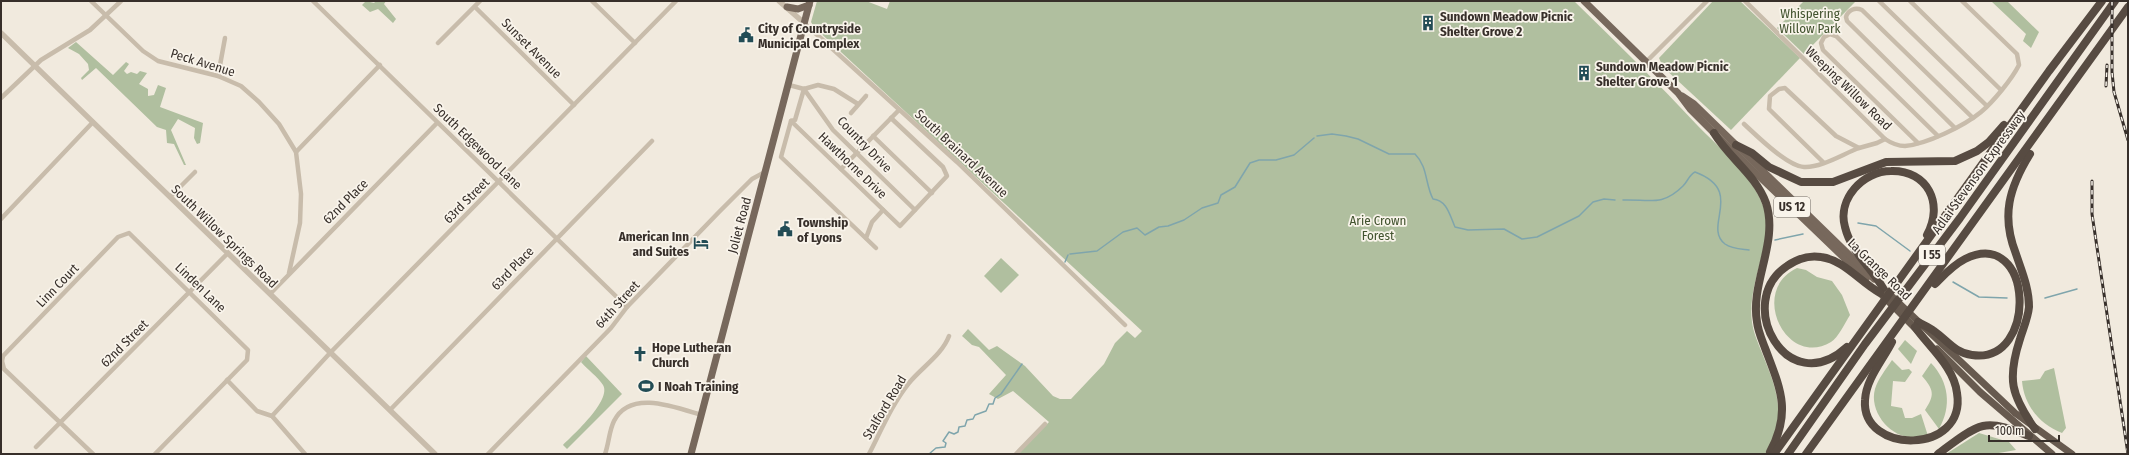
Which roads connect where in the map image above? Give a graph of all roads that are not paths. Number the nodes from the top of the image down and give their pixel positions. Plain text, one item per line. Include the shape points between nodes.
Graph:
1 (91, 1) edge
2 (121, 1) edge
3 (313, 1) edge
4 (480, 1) edge
5 (592, 1) edge
6 (676, 1) edge
7 (779, 1) edge
8 (1584, 1) edge
9 (1707, 1) edge
10 (1745, 1) edge
11 (1879, 1) edge
12 (1910, 1) edge
13 (1962, 1) edge
14 (2102, 1) edge
15 (2115, 1) edge
16 (809, 3) edge
17 (475, 7) junction
18 (787, 7) junction
19 (2128, 8) edge
20 (107, 15) junction
21 (803, 22) junction
22 (1, 33) edge
23 (225, 38) dead end
24 (438, 43) dead end
25 (635, 43) junction
26 (1646, 62) junction
27 (380, 64) junction
28 (35, 66) junction
29 (2049, 71) junction
30 (218, 76) junction
31 (789, 85) junction
32 (804, 89) junction
33 (2001, 90) junction
34 (1678, 94) junction
35 (866, 96) dead end
36 (2066, 96) junction
37 (1, 98) edge
38 (858, 104) junction
39 (574, 105) junction
40 (1987, 106) junction
41 (899, 110) junction
42 (851, 113) dead end
43 (891, 118) junction
44 (1973, 118) junction
45 (791, 121) junction
46 (93, 122) junction
47 (437, 123) junction
48 (1744, 124) dead end
49 (1955, 128) junction
50 (1714, 133) junction
51 (873, 136) junction
52 (1938, 136) junction
53 (1885, 138) junction
54 (652, 141) dead end
55 (1918, 143) junction
56 (1736, 145) junction
57 (1859, 148) junction
58 (296, 152) junction
59 (857, 154) junction
60 (1823, 162) junction
61 (841, 169) junction
62 (195, 172) dead end
63 (766, 172) junction
64 (499, 182) junction
65 (932, 193) junction
66 (170, 198) junction
67 (883, 210) junction
68 (915, 210) junction
69 (1, 219) edge
70 (129, 233) joint
71 (557, 238) junction
72 (866, 238) junction
73 (876, 248) dead end
74 (228, 253) junction
75 (289, 274) junction
76 (1903, 275) junction
77 (1871, 280) junction
78 (1882, 291) junction
79 (190, 292) junction
80 (270, 294) junction
81 (1918, 300) junction
82 (627, 306) junction
83 (1916, 324) junction
84 (1126, 325) dead end
85 (1866, 326) junction
86 (1897, 328) junction
87 (949, 336) dead end
88 (1930, 337) junction
89 (330, 353) junction
90 (227, 380) junction
91 (390, 410) junction
92 (701, 415) junction
93 (272, 416) junction
94 (61, 423) junction
95 (1045, 424) dead end
96 (2035, 429) junction
97 (2029, 436) junction
98 (36, 447) dead end
99 (2071, 453) edge
100 (93, 454) edge
101 (155, 454) edge
102 (305, 454) edge
103 (434, 454) edge
104 (488, 454) edge
105 (606, 454) edge
106 (691, 454) edge
107 (869, 454) edge
108 (1016, 454) edge
109 (1769, 454) edge
110 (1774, 454) edge
111 (1788, 454) edge
112 (1806, 454) edge
113 (1938, 454) edge
114 (2052, 454) edge

1 - 20 street, Peck Avenue
2 - 20 street
3 - 27 street, South Edgewood Lane
4 - 17 street
5 - 25 street
6 - 25 street, 63rd Street
7 - 18 street, South Brainard Avenue
8 - 26 main road, US 12
9 - 26 street
10 - 53 street, Weeping Willow Road
11 - 40 street
12 - 33 street
13 - 33 street, Weeping Willow Road via 2017,54 2020,60 2018,68
14 - 29 highway
15 - 111 highway, Adlai Stevenson Expressway / I 55
16 - 18 main road via 798,9
16 - 21 main road, Joliet Road
17 - 24 street
17 - 39 street, Sunset Avenue
18 - 21 street, South Brainard Avenue
19 - 36 highway, Adlai Stevenson Expressway / I 55
20 - 28 street via 90,30
20 - 30 street, Peck Avenue via 143,51 158,60
21 - 31 main road, Joliet Road
21 - 41 street, South Brainard Avenue
22 - 28 street, South Willow Springs Road
23 - 30 street
25 - 39 street, 63rd Street
26 - 34 main road, La Grange Road / US 12
27 - 47 street, South Edgewood Lane
27 - 58 street
28 - 37 street
28 - 46 street, South Willow Springs Road
29 - 56 highway via 2039,79 1989,142 1977,151 1955,161 1886,162 1832,182 1801,182 1769,167 1752,153
29 - 76 highway
30 - 58 street, Peck Avenue via 240,86 259,102 279,124
31 - 32 street
31 - 63 main road, Joliet Road
32 - 38 street via 818,85 834,89
32 - 45 street via 795,120
32 - 59 street, Country Drive via 833,130
33 - 40 street, Weeping Willow Road
34 - 50 main road, La Grange Road / US 12
34 - 56 main road, La Grange Road / US 12 via 1694,104
35 - 38 street
36 - 81 highway, Adlai Stevenson Expressway / I 55
36 - 96 highway via 2018,173 2009,203 2008,230 2026,281 2029,308 2012,367 2013,387 2019,405
38 - 42 street
39 - 64 street, 63rd Street
40 - 44 street, Weeping Willow Road
41 - 43 street
41 - 84 street, South Brainard Avenue
43 - 51 street
43 - 65 street via 943,167 948,176
44 - 49 street, Weeping Willow Road
44 - 49 street via 1862,10 1848,12 1846,21
45 - 61 street, Hawthorne Drive
45 - 72 street via 781,157
46 - 66 street, South Willow Springs Road
46 - 69 street
47 - 64 street, South Edgewood Lane
47 - 75 street, 62nd Place
48 - 60 street via 1773,150 1795,164 1803,167
49 - 52 street, Weeping Willow Road
50 - 77 main road, La Grange Road / US 12
50 - 109 highway via 1721,145 1756,182 1768,211 1769,229 1756,303 1757,322 1781,390 1783,410 1780,432
51 - 59 street
51 - 65 street
52 - 55 street, Weeping Willow Road
52 - 55 street via 1836,36 1830,34 1824,37 1821,43 1823,50
53 - 55 street, Weeping Willow Road via 1900,146
53 - 57 street via 1877,144
54 - 71 street, 63rd Place
56 - 77 main road, La Grange Road / US 12
57 - 60 street
57 - 60 street via 1836,136 1785,88 1779,89 1770,96 1769,109
58 - 75 street, Peck Avenue via 302,194 300,223
59 - 61 street
59 - 68 street, Country Drive
61 - 67 street, Hawthorne Drive
62 - 66 street
63 - 82 street, 64th Street via 752,179
63 - 92 main road, Joliet Road
64 - 71 street, South Edgewood Lane
64 - 89 street, 63rd Street
65 - 68 street
66 - 74 street, South Willow Springs Road
67 - 68 street, Hawthorne Drive via 900,226
67 - 72 street via 872,222
70 - 79 street, Linden Lane
70 - 94 street, Linn Court via 118,237 2,361 4,369
71 - 82 street, South Edgewood Lane
71 - 91 street, 63rd Place
72 - 73 street
74 - 79 street, 62nd Street
74 - 80 street, South Willow Springs Road
75 - 80 street, 62nd Place
76 - 77 highway via 1931,226 1935,208 1930,192 1918,178 1889,170 1859,184 1848,197 1844,214 1844,226 1850,242
76 - 85 highway
77 - 78 highway
77 - 78 highway
77 - 85 highway via 1835,261 1822,257 1803,258 1789,264 1778,273 1768,291 1765,309 1768,328 1774,341 1789,357 1806,364 1819,363 1835,357 1847,348
78 - 83 highway, La Grange Road
79 - 90 street, Linden Lane via 246,346 249,354 247,360
79 - 94 street, 62nd Street
80 - 89 street, South Willow Springs Road
81 - 86 highway, Adlai Stevenson Expressway / I 55
81 - 88 highway via 1947,272 1974,256 1998,258 2008,265 2015,275 2019,290 2019,314 2011,335 1999,348 1973,356
82 - 104 street, 64th Street via 610,328
83 - 88 highway
83 - 88 highway
85 - 110 highway
86 - 88 highway via 1867,388 1864,400 1870,424 1877,433 1885,440 1905,447 1935,441 1944,434 1956,414 1958,397 1954,382
86 - 112 highway, Adlai Stevenson Expressway / I 55
87 - 107 street, Stalford Road via 946,344 901,394
88 - 96 highway
88 - 97 highway via 1980,392
89 - 91 street, South Willow Springs Road
89 - 93 street, 63rd Street
90 - 93 street via 257,411
90 - 101 street
91 - 103 street, South Willow Springs Road
92 - 105 street via 647,403 629,405 613,421
92 - 106 main road, Joliet Road
93 - 102 street
94 - 98 street, 62nd Street
94 - 100 street
95 - 108 street
96 - 99 highway
97 - 113 highway via 2000,426 1983,426
97 - 114 highway

